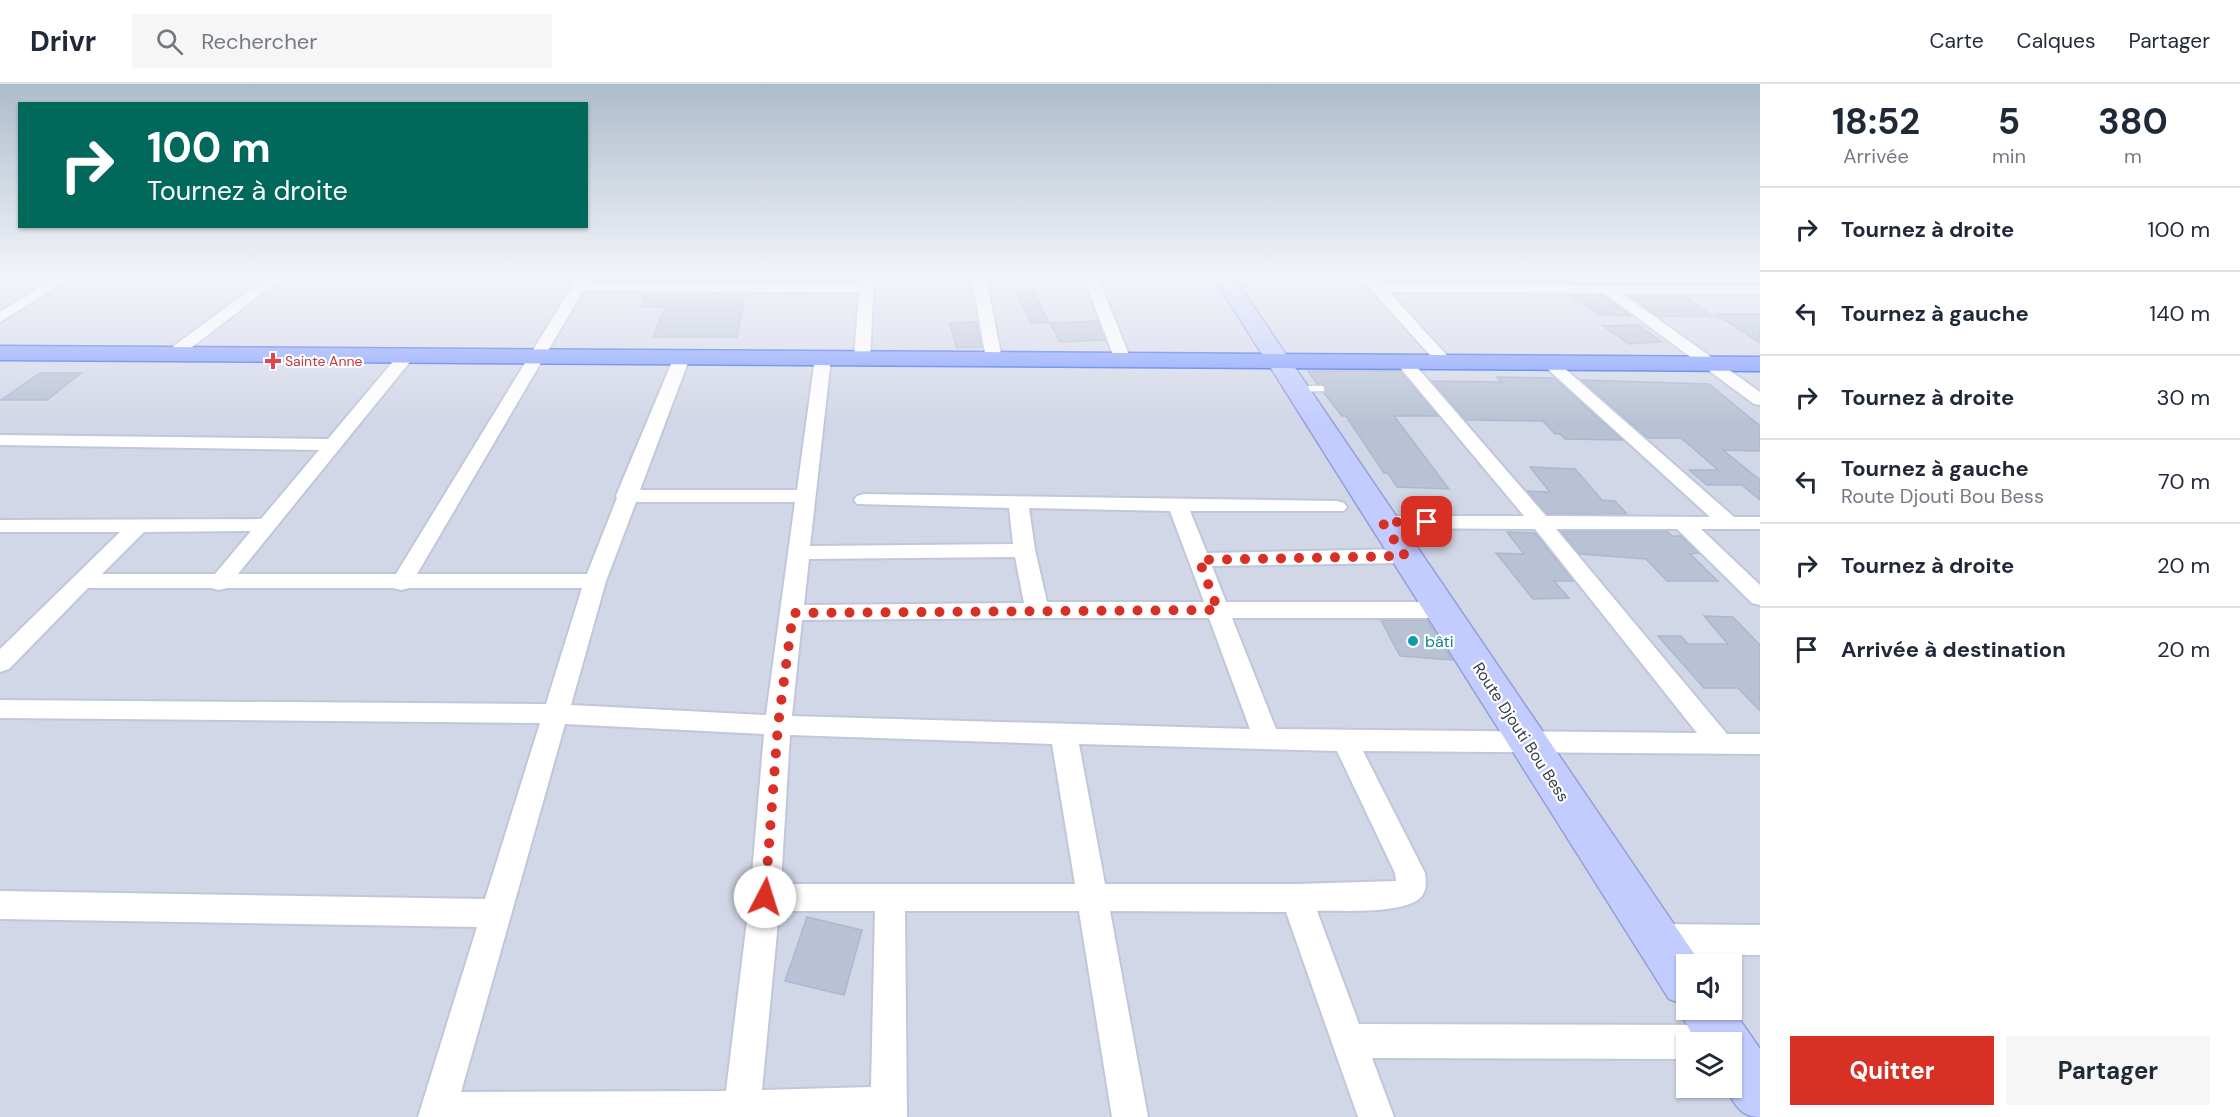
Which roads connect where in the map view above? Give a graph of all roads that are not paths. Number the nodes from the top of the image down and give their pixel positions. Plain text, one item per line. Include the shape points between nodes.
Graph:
1 (210, 326) edge
2 (554, 326) edge
3 (864, 326) edge
4 (988, 326) edge
5 (1110, 326) edge
6 (1259, 326) edge
7 (1412, 326) edge
8 (1659, 326) edge
9 (0, 353) edge
10 (173, 354) junction
11 (407, 355) junction
12 (536, 356) junction
13 (682, 357) junction
14 (823, 358) junction
15 (862, 359) junction
16 (994, 359) junction
17 (1123, 360) junction
18 (1404, 362) junction
19 (1445, 362) junction
20 (1548, 363) junction
21 (1710, 364) junction
22 (1760, 364) edge
23 (1299, 380) junction
24 (1760, 400) edge
25 (0, 440) edge
26 (333, 445) junction
27 (626, 496) junction
28 (805, 496) junction
29 (864, 500) dead end
30 (1018, 501) junction
31 (1177, 503) junction
32 (1337, 507) dead end
33 (1382, 522) junction
34 (1540, 522) junction
35 (1683, 523) junction
36 (1729, 523) junction
37 (1760, 523) edge
38 (267, 525) junction
39 (0, 526) edge
40 (136, 527) junction
41 (1024, 550) junction
42 (799, 553) junction
43 (1405, 556) junction
44 (1199, 560) junction
45 (82, 581) junction
46 (594, 581) junction
47 (219, 583) junction
48 (401, 583) junction
49 (1760, 598) edge
50 (1037, 610) junction
51 (1218, 610) junction
52 (1440, 610) junction
53 (793, 613) junction
54 (0, 663) edge
55 (0, 709) edge
56 (554, 714) junction
57 (778, 725) junction
58 (1064, 734) junction
59 (1267, 739) junction
60 (1345, 741) junction
61 (1527, 741) junction
62 (1720, 743) junction
63 (1760, 744) edge
64 (765, 897) junction
65 (890, 897) junction
66 (1092, 898) junction
67 (1298, 898) junction
68 (2, 908) edge
69 (497, 914) junction
70 (1658, 939) junction
71 (1760, 940) edge
72 (1676, 967) edge
73 (1349, 1041) junction
74 (1676, 1042) edge
75 (1742, 1068) edge
76 (1760, 1095) edge
77 (742, 1109) junction
78 (889, 1111) edge
79 (437, 1113) edge
80 (1130, 1117) edge
81 (1376, 1117) edge

1 - 10 street
2 - 12 street
3 - 15 street
4 - 16 street
5 - 17 street
6 - 23 main road, Route Djouti Bou Bess
7 - 19 street
8 - 21 street
9 - 10 highway
10 - 11 highway
11 - 12 highway
11 - 26 street
12 - 13 highway
12 - 48 street
13 - 14 highway
13 - 27 street
14 - 15 highway
14 - 28 street
15 - 16 highway
16 - 17 highway
17 - 23 highway
18 - 19 highway
18 - 23 highway
18 - 34 street
19 - 20 highway
20 - 21 highway
20 - 36 street
21 - 22 highway
21 - 24 street
23 - 33 main road, Route Djouti Bou Bess
25 - 26 street
26 - 38 street
27 - 28 street
27 - 46 street
28 - 42 street
29 - 30 street
30 - 31 street
30 - 41 street
31 - 32 street
31 - 44 street
33 - 34 street
33 - 43 main road, Route Djouti Bou Bess
34 - 35 street
34 - 62 street
35 - 36 street
35 - 49 street
36 - 37 street
38 - 40 street
38 - 47 street
39 - 40 street
40 - 45 street
41 - 42 street
41 - 50 street
42 - 53 street
43 - 44 street
43 - 52 main road, Route Djouti Bou Bess
44 - 51 street
45 - 47 street
45 - 54 street
46 - 48 street
46 - 56 street
47 - 48 street
50 - 51 street
50 - 53 street
51 - 52 street
51 - 59 street
52 - 61 main road, Route Djouti Bou Bess
53 - 57 street
55 - 56 street
56 - 57 street
56 - 69 street
57 - 58 street
57 - 64 street
58 - 59 street
58 - 66 street
59 - 60 street
60 - 61 street
60 - 67 street via 1410,873 1411,888 1400,894
61 - 62 street
61 - 70 main road, Route Djouti Bou Bess
62 - 63 street
64 - 65 street
64 - 77 street
65 - 66 street
65 - 78 street
66 - 67 street
66 - 80 street
67 - 73 street
68 - 69 street
69 - 79 street
70 - 71 street
70 - 72 main road, Route Djouti Bou Bess
73 - 74 street
73 - 81 street
75 - 76 main road
77 - 78 street
77 - 79 street

